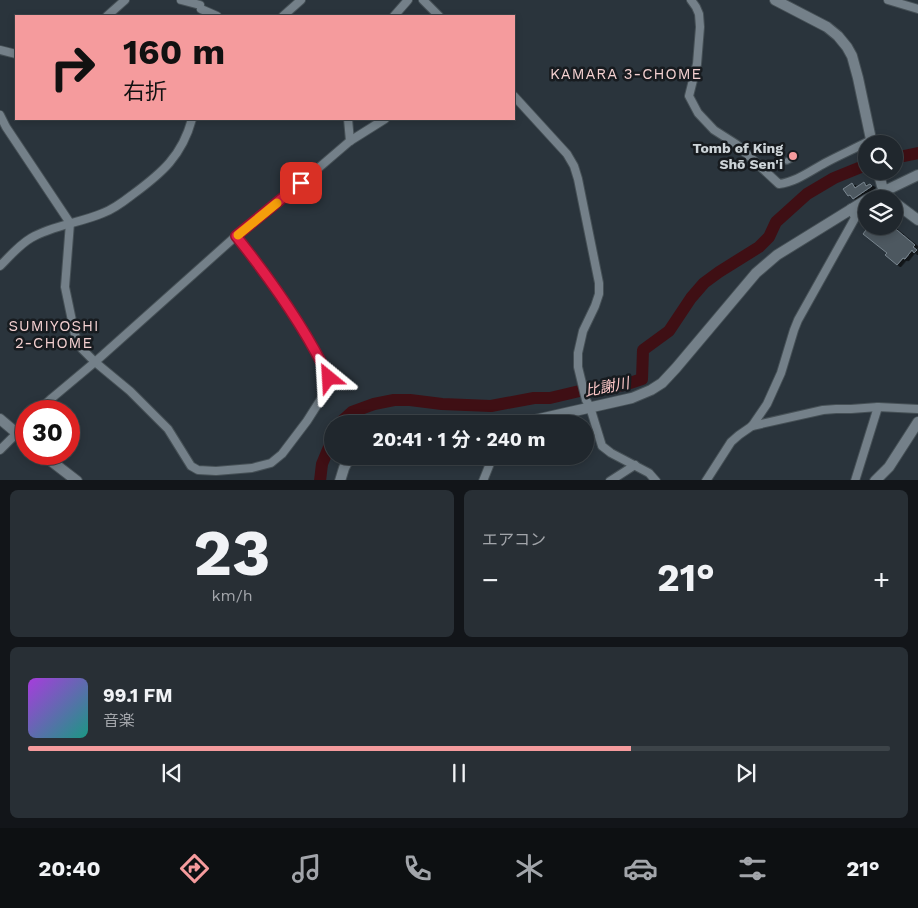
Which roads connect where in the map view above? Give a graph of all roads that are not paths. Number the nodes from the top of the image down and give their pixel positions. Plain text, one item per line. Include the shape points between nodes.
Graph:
1 (125, 0) edge
2 (181, 0) edge
3 (301, 0) edge
4 (408, 0) edge
5 (423, 0) edge
6 (691, 0) edge
7 (777, 0) edge
8 (888, 0) edge
9 (200, 8) edge
10 (918, 9) edge
11 (108, 15) edge
12 (216, 15) edge
13 (284, 15) edge
14 (395, 15) edge
15 (437, 15) edge
16 (0, 50) edge
17 (15, 54) edge
18 (515, 97) edge
19 (0, 115) edge
20 (192, 120) edge
21 (348, 120) edge
22 (383, 120) edge
23 (3, 129) edge
24 (870, 135) edge
25 (350, 141) junction
26 (858, 148) edge
27 (918, 175) edge
28 (896, 190) edge
29 (858, 204) edge
30 (851, 208) junction
31 (903, 209) edge
32 (918, 220) edge
33 (70, 223) junction
34 (236, 236) junction
35 (0, 266) edge
36 (94, 362) junction
37 (50, 400) edge
38 (588, 404) junction
39 (878, 407) junction
40 (918, 409) edge
41 (550, 415) edge
42 (0, 419) edge
43 (918, 422) edge
44 (752, 426) junction
45 (15, 433) edge
46 (15, 435) edge
47 (0, 450) edge
48 (57, 465) edge
49 (346, 465) edge
50 (489, 465) edge
51 (635, 465) junction
52 (78, 480) edge
53 (340, 480) edge
54 (482, 480) edge
55 (610, 480) edge
56 (656, 480) edge
57 (706, 480) edge
58 (855, 480) edge
59 (876, 480) edge

1 - 11 street
2 - 9 street
3 - 13 street
4 - 14 street
5 - 15 street
6 - 26 street via 699,14 700,27 697,64 689,96 698,113 714,130 736,144 779,184 796,180
7 - 24 street via 838,36 847,47 858,78
8 - 10 street
9 - 12 street
16 - 17 street
18 - 38 street via 567,154 578,180 599,283 599,294 583,331 578,353 578,367
19 - 23 street
20 - 33 street via 180,150 158,176 104,213
21 - 25 street
22 - 25 street
23 - 33 street
25 - 34 street
27 - 28 street
29 - 30 street
30 - 38 street via 777,255 756,274 662,383 632,398
30 - 44 street via 855,218 798,320 775,387
31 - 32 street
33 - 35 street via 31,238
33 - 36 street via 65,287 76,335 82,349
34 - 36 street
34 - 36 street via 300,326 329,378 321,399 282,454 271,463 252,468 216,472 198,470 191,466 168,429 130,391
36 - 37 street
38 - 41 street
38 - 51 street via 602,446
39 - 40 street
39 - 44 street via 836,408
39 - 58 street
42 - 45 street
43 - 59 street via 889,467
44 - 57 street via 731,442
46 - 47 street
48 - 52 street
49 - 53 street
50 - 54 street
51 - 55 street
51 - 56 street

